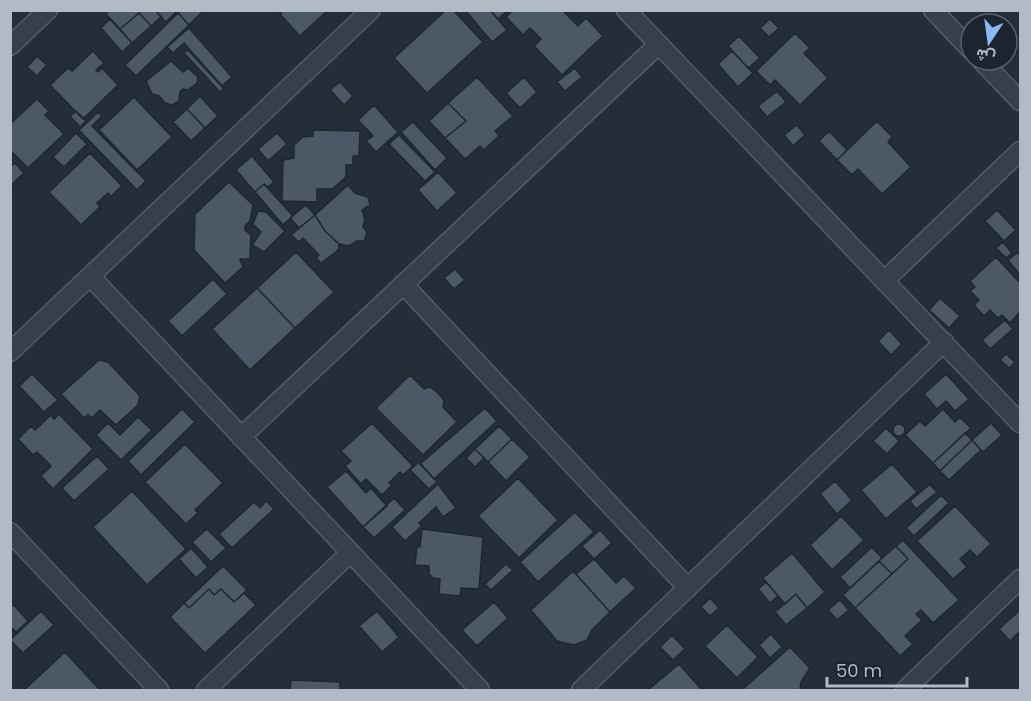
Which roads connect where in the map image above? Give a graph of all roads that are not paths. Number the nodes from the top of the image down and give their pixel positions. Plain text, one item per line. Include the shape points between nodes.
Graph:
1 (48, 10) edge
2 (371, 10) edge
3 (626, 10) edge
4 (933, 10) edge
5 (959, 37) edge
6 (659, 44) junction
7 (10, 46) edge
8 (992, 72) edge
9 (1020, 101) edge
10 (1020, 151) edge
11 (91, 277) junction
12 (884, 281) junction
13 (403, 284) junction
14 (944, 342) junction
15 (10, 352) edge
16 (1020, 423) edge
17 (241, 437) junction
18 (10, 532) edge
19 (350, 553) junction
20 (1020, 579) edge
21 (688, 588) junction
22 (159, 690) edge
23 (206, 690) edge
24 (480, 690) edge
25 (581, 690) edge
26 (905, 690) edge

1 - 7 street
2 - 11 street
3 - 6 street
4 - 5 street
6 - 12 street
6 - 13 street
8 - 9 street
10 - 12 street
11 - 15 street
11 - 17 street
12 - 14 street
13 - 17 street
13 - 21 street
14 - 16 street
14 - 21 street
17 - 19 street
18 - 22 street
19 - 23 street
19 - 24 street
20 - 26 street
21 - 25 street

